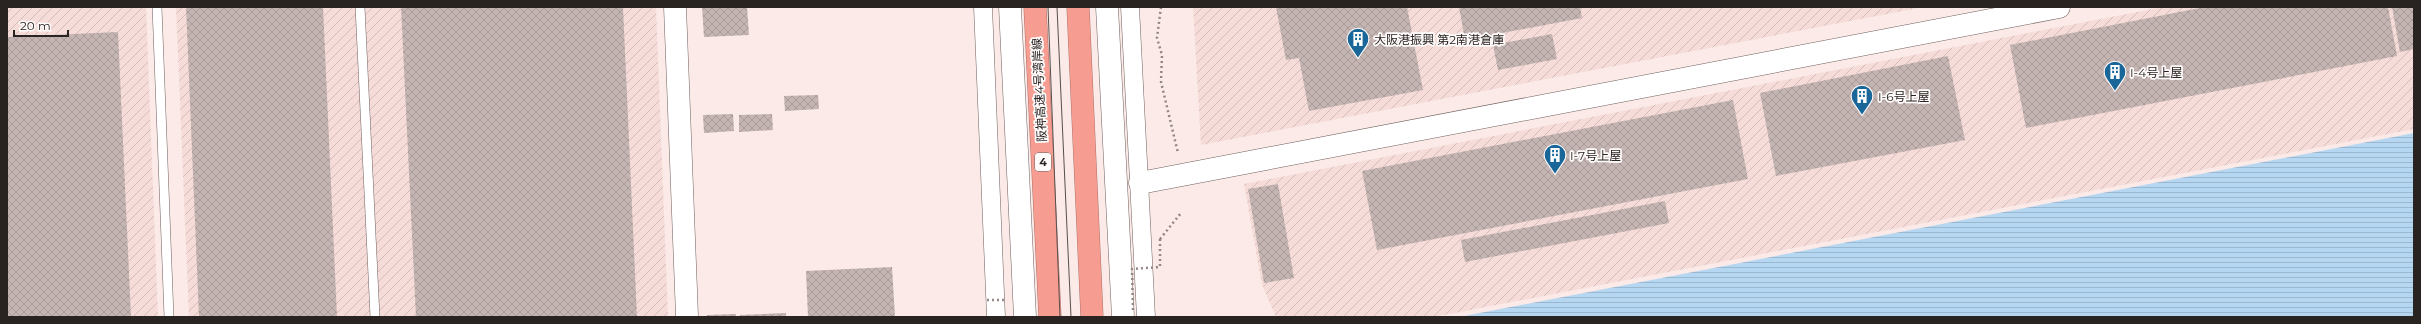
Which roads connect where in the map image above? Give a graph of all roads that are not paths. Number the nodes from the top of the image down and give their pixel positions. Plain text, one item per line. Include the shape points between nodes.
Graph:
1 (157, 7) edge
2 (360, 7) edge
3 (675, 7) edge
4 (983, 7) edge
5 (1010, 7) edge
6 (1035, 7) edge
7 (1078, 7) edge
8 (1107, 7) edge
9 (1130, 7) edge
10 (2059, 7) edge
11 (1976, 12) edge
12 (1140, 183) junction
13 (1134, 315) edge
14 (687, 316) dead end
15 (169, 317) edge
16 (375, 317) edge
17 (996, 317) edge
18 (1025, 317) edge
19 (1050, 317) edge
20 (1092, 317) edge

1 - 15 lane
2 - 16 lane
3 - 14 street
4 - 17 street
5 - 18 street
6 - 19 highway, 阪神高速4号湾岸線 / 4
7 - 20 highway
8 - 13 street
9 - 12 street
10 - 11 street
11 - 12 street
12 - 13 street

